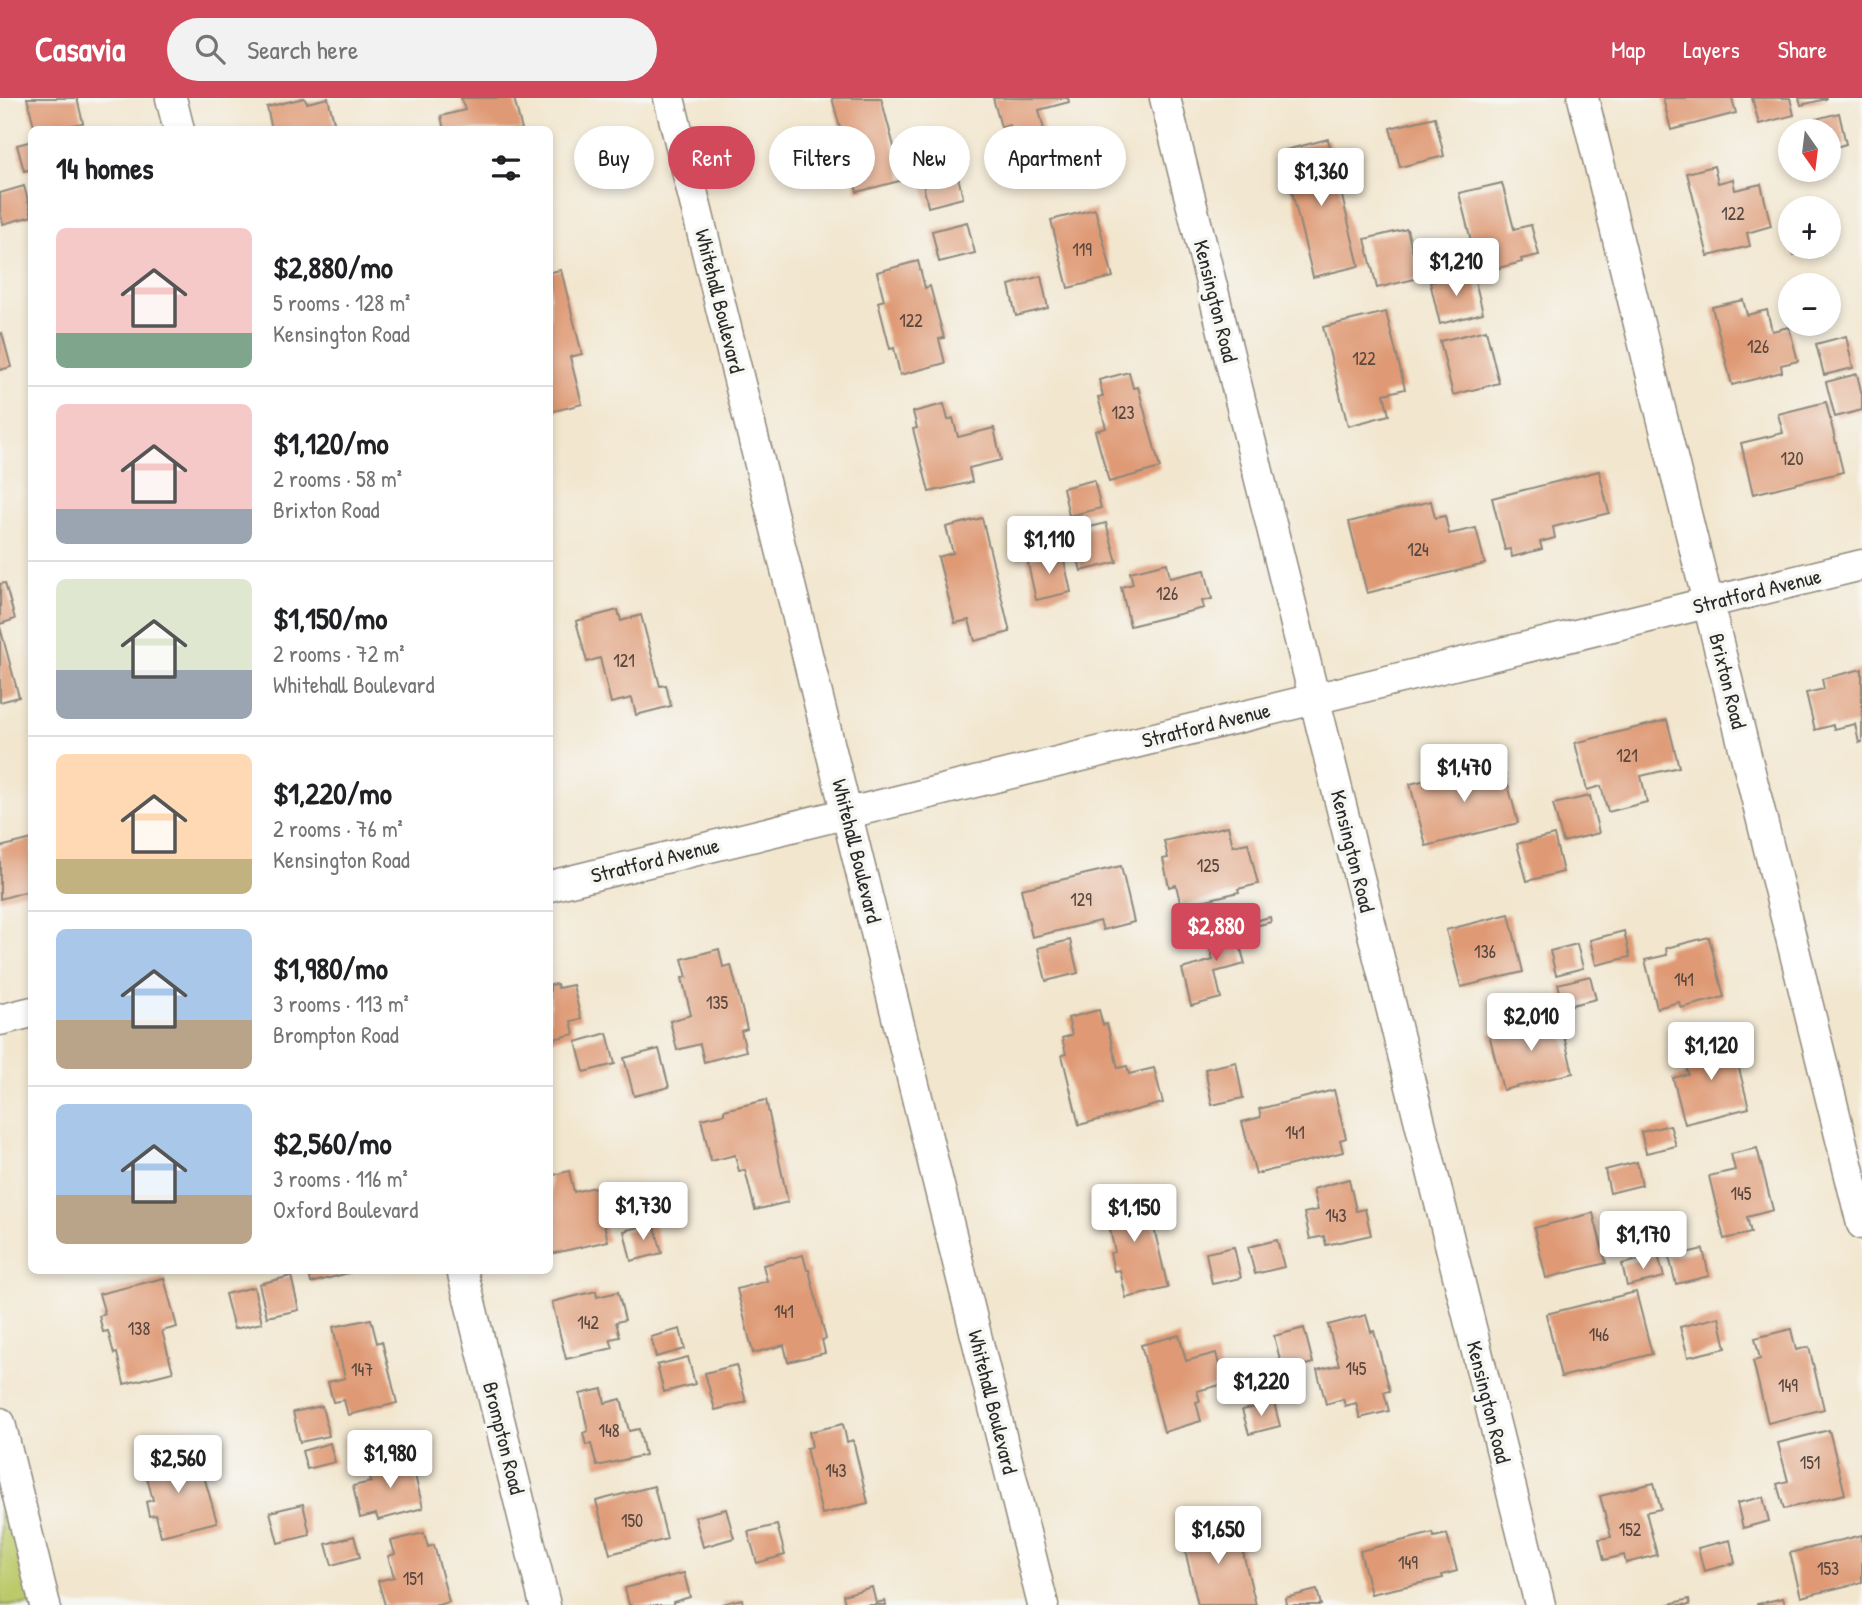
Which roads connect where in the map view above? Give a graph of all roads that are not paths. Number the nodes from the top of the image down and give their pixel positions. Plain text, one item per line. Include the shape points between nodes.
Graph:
1 (171, 98) edge
2 (669, 98) edge
3 (1166, 98) edge
4 (1583, 98) edge
5 (178, 126) edge
6 (1862, 565) edge
7 (1708, 602) junction
8 (1315, 699) junction
9 (848, 813) junction
10 (553, 885) edge
11 (28, 1013) edge
12 (0, 1020) edge
13 (1862, 1224) edge
14 (463, 1274) edge
15 (0, 1423) edge
16 (41, 1604) edge
17 (545, 1605) edge
18 (1043, 1605) edge
19 (1540, 1605) edge

1 - 5 street
2 - 9 street, Whitehall Boulevard
3 - 8 street, Kensington Road
4 - 7 street, Brixton Road
6 - 7 street, Stratford Avenue
7 - 8 street, Stratford Avenue
7 - 13 street, Brixton Road
8 - 9 street, Stratford Avenue
8 - 19 street, Kensington Road
9 - 10 street, Stratford Avenue
9 - 18 street, Whitehall Boulevard
11 - 12 street
14 - 17 street, Brompton Road
15 - 16 street

